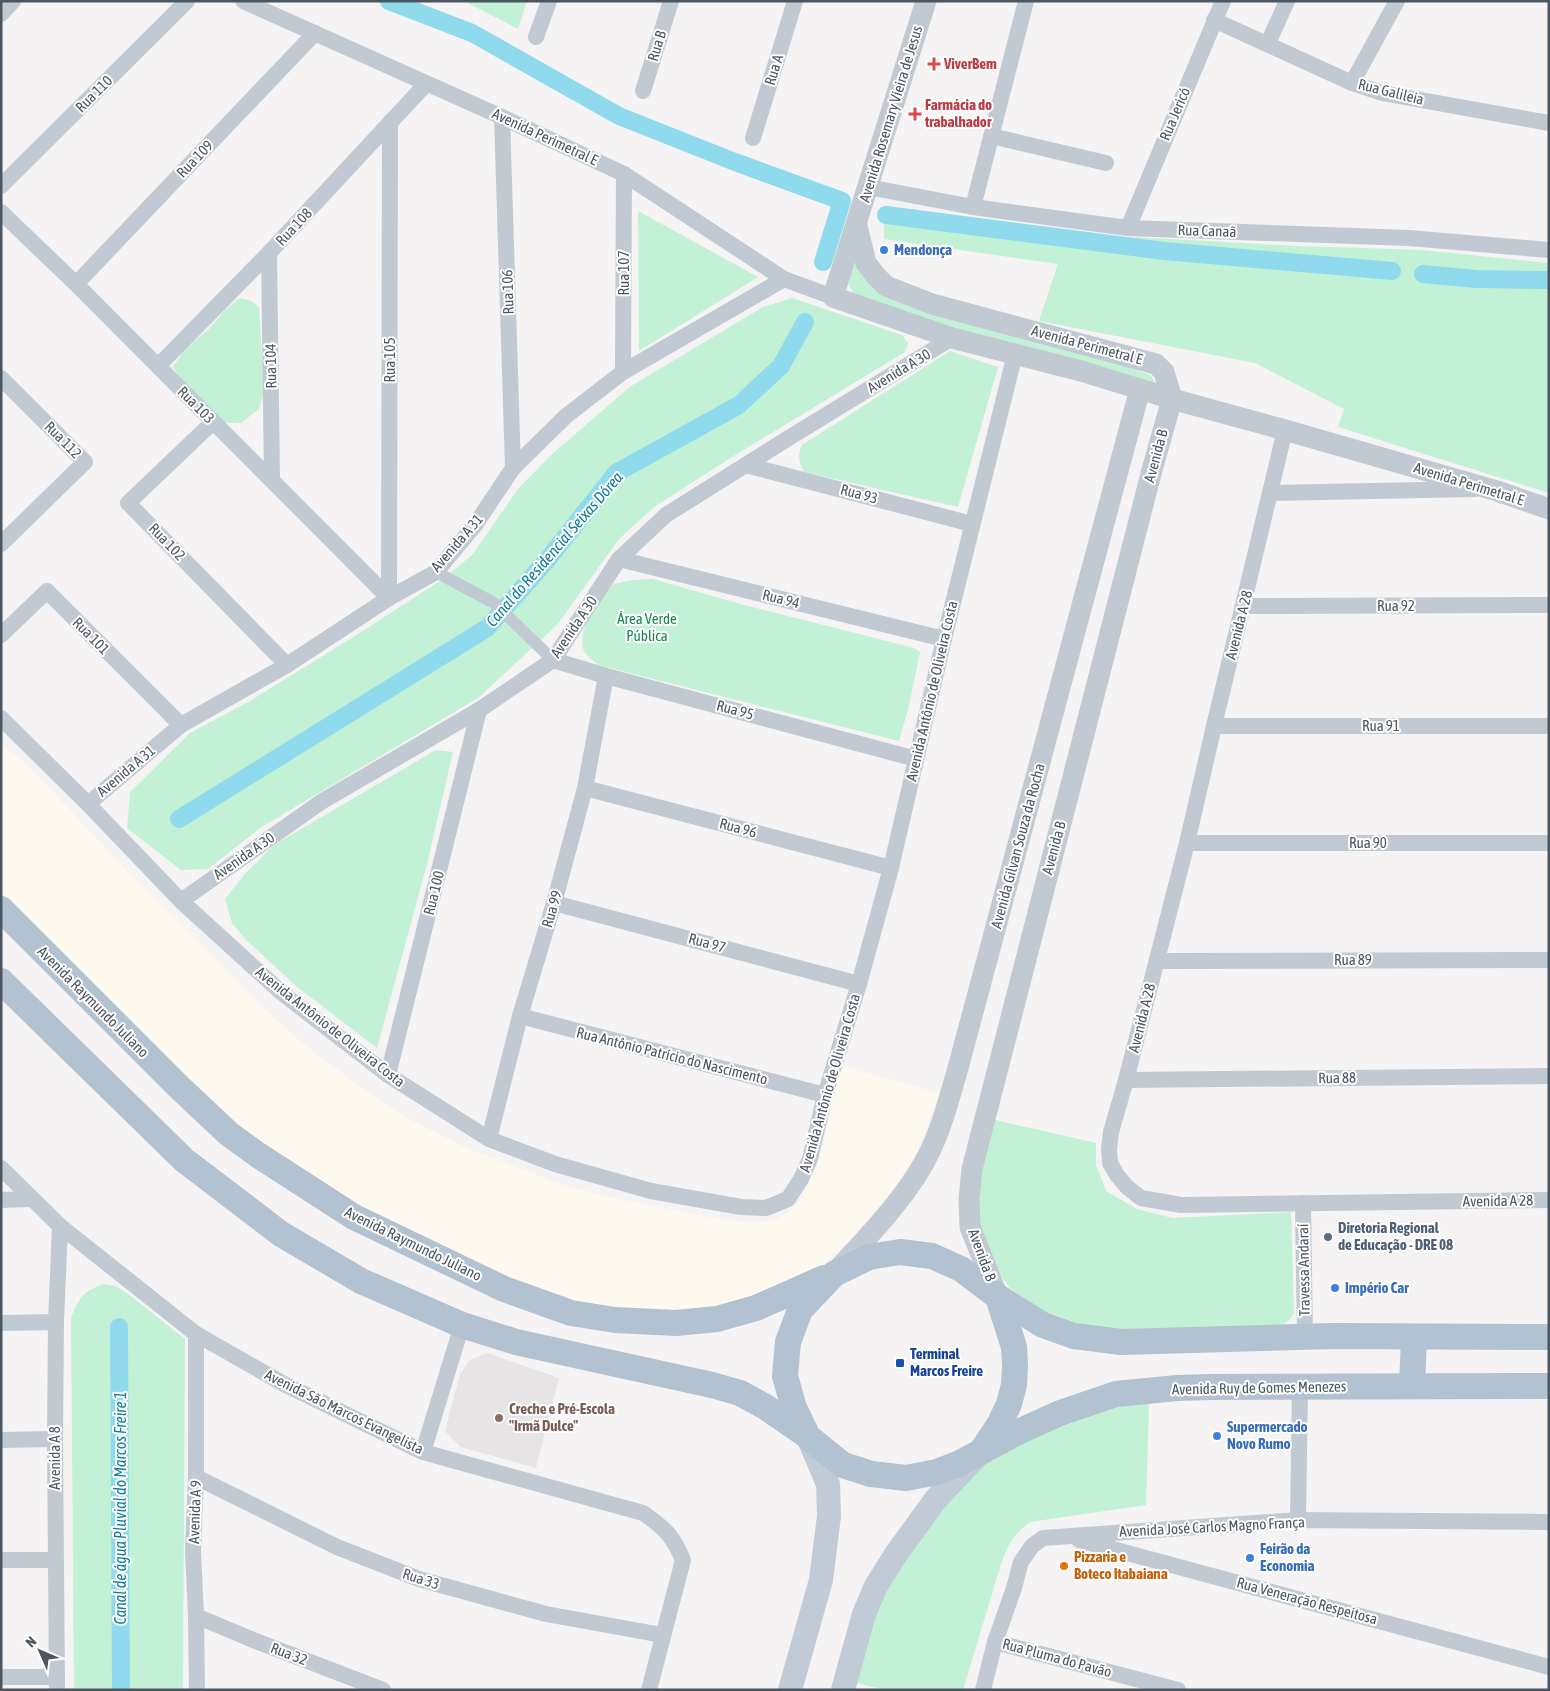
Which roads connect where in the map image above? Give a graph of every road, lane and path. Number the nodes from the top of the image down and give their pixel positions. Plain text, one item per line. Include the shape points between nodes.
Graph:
1 (13, 1) edge
2 (187, 1) edge
3 (243, 1) edge
4 (549, 1) edge
5 (671, 1) edge
6 (795, 1) edge
7 (926, 1) edge
8 (1026, 1) edge
9 (1223, 1) edge
10 (1287, 1) edge
11 (1397, 1) edge
12 (1, 14) edge
13 (1214, 20) junction
14 (315, 33) junction
15 (536, 38) dead end
16 (1268, 43) junction
17 (1352, 83) junction
18 (426, 84) junction
19 (643, 91) dead end
20 (502, 117) junction
21 (390, 122) junction
22 (1549, 123) edge
23 (992, 136) junction
24 (753, 138) dead end
25 (1106, 163) dead end
26 (624, 174) junction
27 (1, 186) edge
28 (868, 187) junction
29 (973, 207) junction
30 (1, 212) edge
31 (857, 226) junction
32 (1128, 228) junction
33 (1549, 250) edge
34 (270, 253) junction
35 (784, 279) junction
36 (76, 284) junction
37 (834, 297) junction
38 (952, 338) junction
39 (1015, 354) junction
40 (158, 366) junction
41 (623, 372) junction
42 (1, 378) edge
43 (1140, 389) junction
44 (1172, 399) junction
45 (212, 422) junction
46 (1285, 430) junction
47 (746, 465) junction
48 (513, 468) junction
49 (272, 479) junction
50 (1488, 489) junction
51 (1270, 493) junction
52 (1549, 509) edge
53 (972, 524) junction
54 (1, 544) edge
55 (619, 559) junction
56 (436, 572) junction
57 (389, 598) junction
58 (1549, 605) edge
59 (1244, 606) junction
60 (1, 635) edge
61 (944, 639) junction
62 (553, 660) junction
63 (287, 665) junction
64 (606, 676) junction
65 (479, 710) junction
66 (2, 722) edge
67 (181, 724) junction
68 (1214, 726) junction
69 (1549, 726) edge
70 (916, 759) junction
71 (585, 788) junction
72 (88, 804) junction
73 (1549, 843) edge
74 (1187, 844) junction
75 (891, 868) junction
76 (181, 901) junction
77 (554, 903) junction
78 (1, 909) edge
79 (1549, 960) edge
80 (1156, 961) junction
81 (1, 981) edge
82 (859, 984) junction
83 (520, 1016) junction
84 (388, 1075) junction
85 (1549, 1076) edge
86 (1126, 1080) junction
87 (825, 1095) junction
88 (489, 1139) junction
89 (1, 1168) edge
90 (32, 1199) junction
91 (1, 1200) edge
92 (1549, 1200) edge
93 (1303, 1203) junction
94 (60, 1226) junction
95 (834, 1274) junction
96 (998, 1296) junction
97 (56, 1322) junction
98 (1, 1323) edge
99 (462, 1325) junction
100 (196, 1334) junction
101 (1304, 1337) junction
102 (1414, 1337) junction
103 (1549, 1337) edge
104 (1412, 1386) junction
105 (1549, 1386) edge
106 (1300, 1387) junction
107 (808, 1437) junction
108 (54, 1439) junction
109 (1, 1440) edge
110 (424, 1452) junction
111 (981, 1452) junction
112 (196, 1477) junction
113 (1298, 1520) junction
114 (1549, 1522) edge
115 (1065, 1536) junction
116 (1, 1560) edge
117 (55, 1560) junction
118 (196, 1616) junction
119 (662, 1635) junction
120 (995, 1642) junction
121 (1549, 1667) edge
122 (1, 1678) edge
123 (57, 1683) edge
124 (197, 1690) edge
125 (383, 1690) edge
126 (649, 1690) edge
127 (790, 1690) edge
128 (843, 1690) edge
129 (983, 1690) edge
130 (1178, 1690) edge

1 - 12 street
2 - 27 street, Rua 110
3 - 14 street, Avenida Perimetral E
4 - 15 street
5 - 19 street, Rua B
6 - 24 street, Rua A
7 - 28 street, Avenida Rosemary Vieira de Jesus
8 - 23 street
9 - 13 street, Rua Jericó
10 - 16 street
11 - 17 street
13 - 16 street, Rua Galileia
13 - 32 street, Rua Jericó
14 - 18 street, Avenida Perimetral E
14 - 36 street, Rua 109
16 - 17 street, Rua Galileia
17 - 22 street, Rua Galileia via 1382,93
18 - 20 street, Avenida Perimetral E
18 - 21 street, Rua 108
20 - 26 street, Avenida Perimetral E
20 - 48 street, Rua 106
21 - 34 street, Rua 108
21 - 57 street, Rua 105
23 - 25 street
23 - 29 street
26 - 35 street, Avenida Perimetral E
26 - 41 street, Rua 107
28 - 29 street, Rua Canaã
28 - 31 street, Avenida Rosemary Vieira de Jesus
29 - 32 street, Rua Canaã
30 - 36 street, Rua 103
31 - 37 street
31 - 44 street, Avenida Perimetral E via 866,263 886,286 932,304 1156,364 1164,372
32 - 33 street, Rua Canaã via 1409,238
34 - 40 street, Rua 108
34 - 49 street, Rua 104
35 - 37 street, Avenida Perimetral E
35 - 41 street, Avenida A 31
36 - 40 street, Rua 103
37 - 38 street, Avenida Perimetral E
38 - 39 street, Avenida Perimetral E
38 - 47 street, Avenida A 30
39 - 43 street, Avenida Perimetral E
39 - 53 street, Avenida Antônio de Oliveira Costa
40 - 45 street, Rua 103
41 - 48 street, Avenida A 31 via 566,416
42 - 54 street, Rua 112 via 85,462
43 - 44 street, Avenida Perimetral E
43 - 95 street, Avenida Gilvan Souza da Rocha via 942,1122 924,1163 906,1190
44 - 46 street, Avenida Perimetral E
44 - 96 street, Avenida B via 972,1169 970,1227
45 - 49 street, Rua 103
45 - 63 street, Rua 102 via 128,503
46 - 50 street, Avenida Perimetral E
46 - 51 street, Avenida A 28
47 - 53 street, Rua 93
47 - 55 street, Avenida A 30 via 666,515
48 - 56 street, Avenida A 31 via 475,526
49 - 57 street, Rua 103
50 - 51 street
50 - 52 street, Avenida Perimetral E
51 - 59 street, Avenida A 28
53 - 61 street, Avenida Antônio de Oliveira Costa
55 - 61 street, Rua 94
55 - 62 street, Avenida A 30
56 - 57 street, Avenida A 31
56 - 62 street via 494,603
57 - 63 street, Avenida A 31
58 - 59 street, Rua 92
59 - 68 street, Avenida A 28
60 - 67 street, Rua 101 via 47,591
61 - 70 street, Avenida Antônio de Oliveira Costa
62 - 64 street, Rua 95
62 - 65 street, Avenida A 30
63 - 67 street, Avenida A 31
64 - 70 street, Rua 95
64 - 71 street, Rua 99
65 - 76 street, Avenida A 30 via 321,802
65 - 84 street, Rua 100
66 - 72 street, Avenida Antônio de Oliveira Costa
67 - 72 street, Avenida A 31
68 - 69 street, Rua 91
68 - 74 street, Avenida A 28
70 - 75 street, Avenida Antônio de Oliveira Costa
71 - 75 street, Rua 96
71 - 77 street, Rua 99
72 - 76 street, Avenida Antônio de Oliveira Costa
73 - 74 street, Rua 90
74 - 80 street, Avenida A 28
75 - 82 street, Avenida Antônio de Oliveira Costa
76 - 84 street, Avenida Antônio de Oliveira Costa via 282,993
77 - 82 street, Rua 97
77 - 83 street, Rua 99
78 - 95 main road, Avenida Raymundo Juliano via 229,1134 354,1217 504,1289 571,1312 615,1320 676,1323 717,1319 756,1308
79 - 80 street, Rua 89
80 - 86 street, Avenida A 28
81 - 99 main road via 184,1160 281,1234 361,1281
82 - 87 street, Avenida Antônio de Oliveira Costa
83 - 87 street, Rua Antônio Patrício do Nascimento
83 - 88 street, Rua 99
84 - 88 street, Avenida Antônio de Oliveira Costa
85 - 86 street, Rua 88
86 - 93 street, Avenida A 28 via 1111,1132 1110,1163 1127,1187 1141,1198 1181,1205
87 - 88 street, Avenida Antônio de Oliveira Costa via 810,1159 801,1179 788,1200 766,1208 742,1207 651,1191 555,1164
89 - 90 street, Avenida São Marcos Evangelista
90 - 91 street
90 - 94 street, Avenida São Marcos Evangelista
92 - 93 street, Avenida A 28
93 - 101 street, Travessa Andaraí
94 - 97 street, Avenida A 8
94 - 100 street, Avenida São Marcos Evangelista
95 - 96 main road, Avenida Raymundo Juliano via 869,1257 900,1252 932,1256 961,1269
95 - 107 main road via 800,1310 788,1342 785,1376 794,1408
96 - 101 main road via 1043,1325 1074,1336 1121,1342
96 - 111 main road via 1014,1347 1014,1385 999,1425
97 - 98 street
97 - 108 street, Avenida A 8
99 - 107 main road via 516,1342 740,1393
99 - 110 street
100 - 110 street, Avenida São Marcos Evangelista via 284,1384
100 - 112 street, Avenida A 9
101 - 102 main road
102 - 103 main road
102 - 104 main road
104 - 105 main road, Avenida Ruy de Gomes Menezes
104 - 106 main road, Avenida Ruy de Gomes Menezes
106 - 111 main road, Avenida Ruy de Gomes Menezes via 1177,1388 1116,1394 1060,1413
106 - 113 street
107 - 111 main road, Avenida Ruy de Gomes Menezes via 843,1465 871,1474 906,1478 937,1472
107 - 127 main road via 828,1484 829,1516 821,1580
108 - 109 street
108 - 117 street, Avenida A 8
110 - 119 street, Avenida São Marcos Evangelista via 644,1513 676,1542 683,1560
111 - 128 main road via 936,1499 876,1586 864,1614
112 - 118 street, Avenida A 9
112 - 119 street, Rua 33 via 337,1547 419,1579 546,1614
113 - 114 street, Avenida José Carlos Magno França
113 - 115 street, Avenida José Carlos Magno França
115 - 120 street, Avenida José Carlos Magno França via 1043,1538 1020,1562
115 - 121 street, Rua Veneração Respeitosa
116 - 117 street
117 - 123 street, Avenida A 8
118 - 124 street, Avenida A 9
118 - 125 street, Rua 32
119 - 126 street, Avenida São Marcos Evangelista
120 - 129 street, Avenida José Carlos Magno França
120 - 130 street, Rua Pluma do Pavão
122 - 123 street

